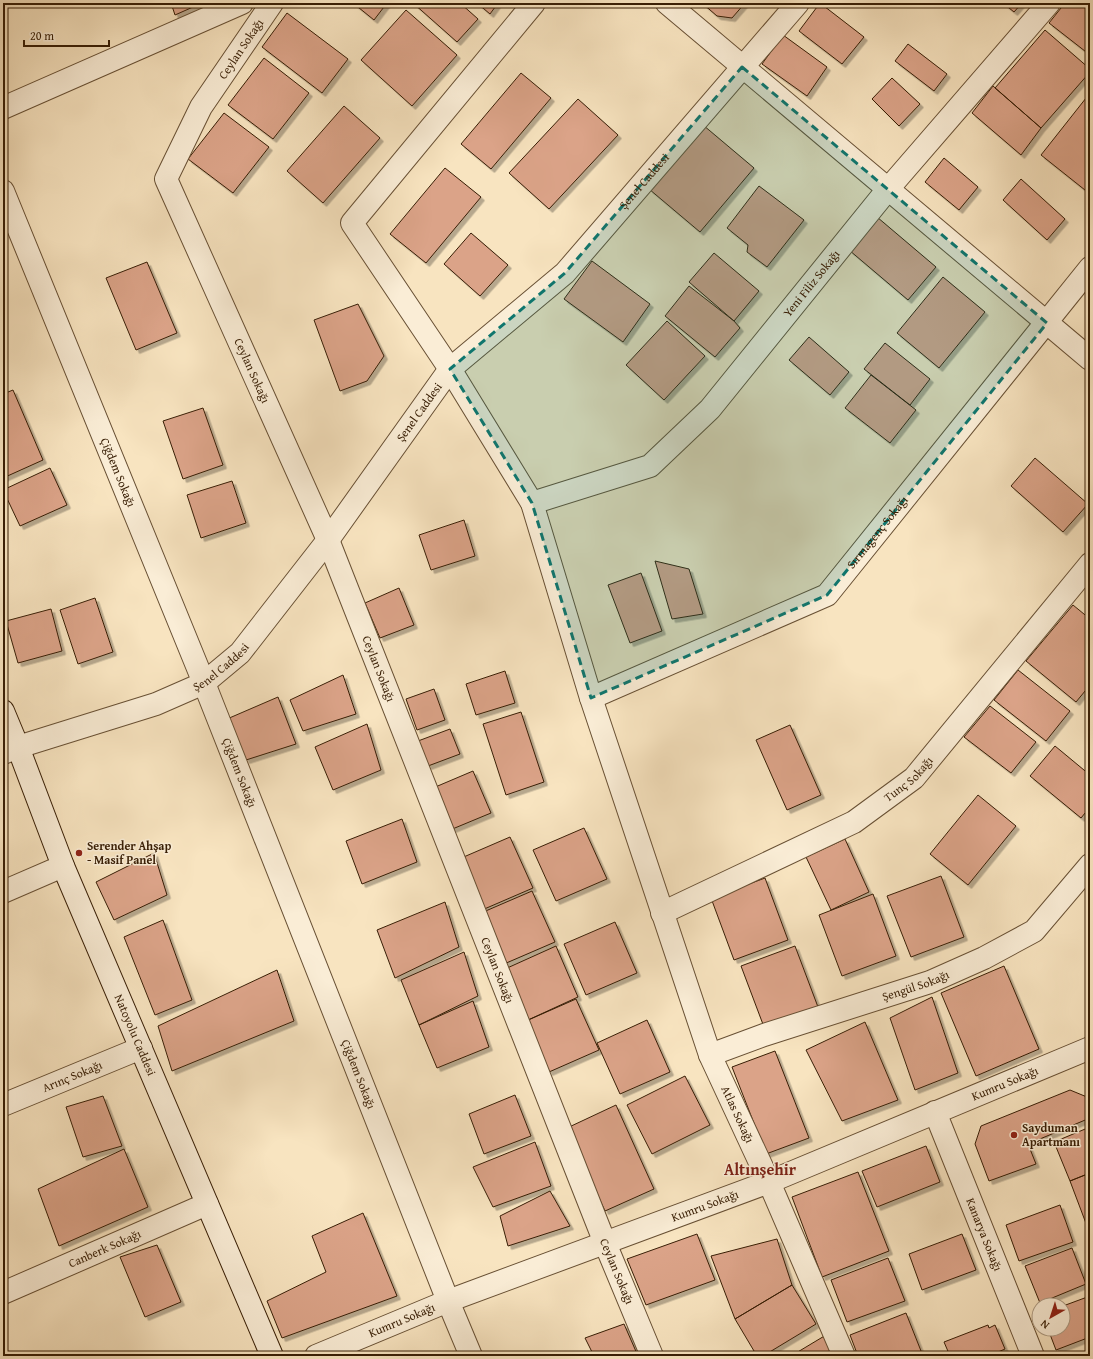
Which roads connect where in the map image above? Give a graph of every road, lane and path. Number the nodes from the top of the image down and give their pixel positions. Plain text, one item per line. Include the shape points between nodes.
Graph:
1 (242, 3) edge
2 (272, 3) edge
3 (534, 3) edge
4 (668, 3) edge
5 (798, 3) edge
6 (1049, 3) edge
7 (742, 67) junction
8 (3, 108) edge
9 (888, 189) junction
10 (3, 191) edge
11 (1090, 268) edge
12 (1047, 323) junction
13 (1090, 359) edge
14 (450, 369) junction
15 (532, 503) junction
16 (328, 540) junction
17 (1090, 564) edge
18 (204, 683) junction
19 (591, 698) junction
20 (3, 711) edge
21 (11, 750) edge
22 (1090, 865) edge
23 (63, 866) junction
24 (3, 892) edge
25 (662, 913) junction
26 (141, 1048) junction
27 (1090, 1048) edge
28 (710, 1055) junction
29 (3, 1105) edge
30 (935, 1112) junction
31 (769, 1182) junction
32 (207, 1204) junction
33 (605, 1243) junction
34 (3, 1293) edge
35 (448, 1301) junction
36 (272, 1356) edge
37 (316, 1356) edge
38 (471, 1356) edge
39 (652, 1356) edge
40 (844, 1356) edge
41 (1033, 1356) edge

1 - 8 street
2 - 16 street, Ceylan Sokağı via 201,107 166,179
3 - 14 street, Atlas Sokağı via 352,223
4 - 7 street
5 - 7 street, Şenel Caddesi
6 - 9 street, Yeni Filiz Sokağı
7 - 9 street
7 - 14 street, Şenel Caddesi via 565,273
9 - 12 street
9 - 15 street, Yeni Filiz Sokağı via 710,409 650,466
10 - 18 street, Çiğdem Sokağı
11 - 12 street, Sırmagenç Sokağı
12 - 13 street
12 - 19 street, Sırmagenç Sokağı via 827,595
14 - 15 street, Atlas Sokağı
14 - 16 street, Şenel Caddesi
15 - 19 street, Atlas Sokağı
16 - 18 street, Şenel Caddesi via 240,653
16 - 33 street, Ceylan Sokağı
17 - 25 street, Tunç Sokağı via 914,778 854,822
18 - 21 street, Şenel Caddesi via 156,704
18 - 35 street, Çiğdem Sokağı
19 - 25 street, Atlas Sokağı
20 - 21 street, Natoyolu Caddesi
21 - 23 street, Natoyolu Caddesi
22 - 28 street, Şengül Sokağı via 1034,931 984,958 930,982
23 - 24 street
23 - 26 street, Natoyolu Caddesi
25 - 28 street, Atlas Sokağı
26 - 29 street, Arınç Sokağı
26 - 32 street, Natoyolu Caddesi
27 - 30 street, Kumru Sokağı
28 - 31 street, Atlas Sokağı
30 - 31 street, Kumru Sokağı
30 - 41 street, Kanarya Sokağı
31 - 33 street, Kumru Sokağı
31 - 40 street, Atlas Sokağı
32 - 34 street, Canberk Sokağı
32 - 36 street, Natoyolu Caddesi
33 - 35 street, Kumru Sokağı
33 - 39 street, Ceylan Sokağı
35 - 37 street, Kumru Sokağı
35 - 38 street, Çiğdem Sokağı

